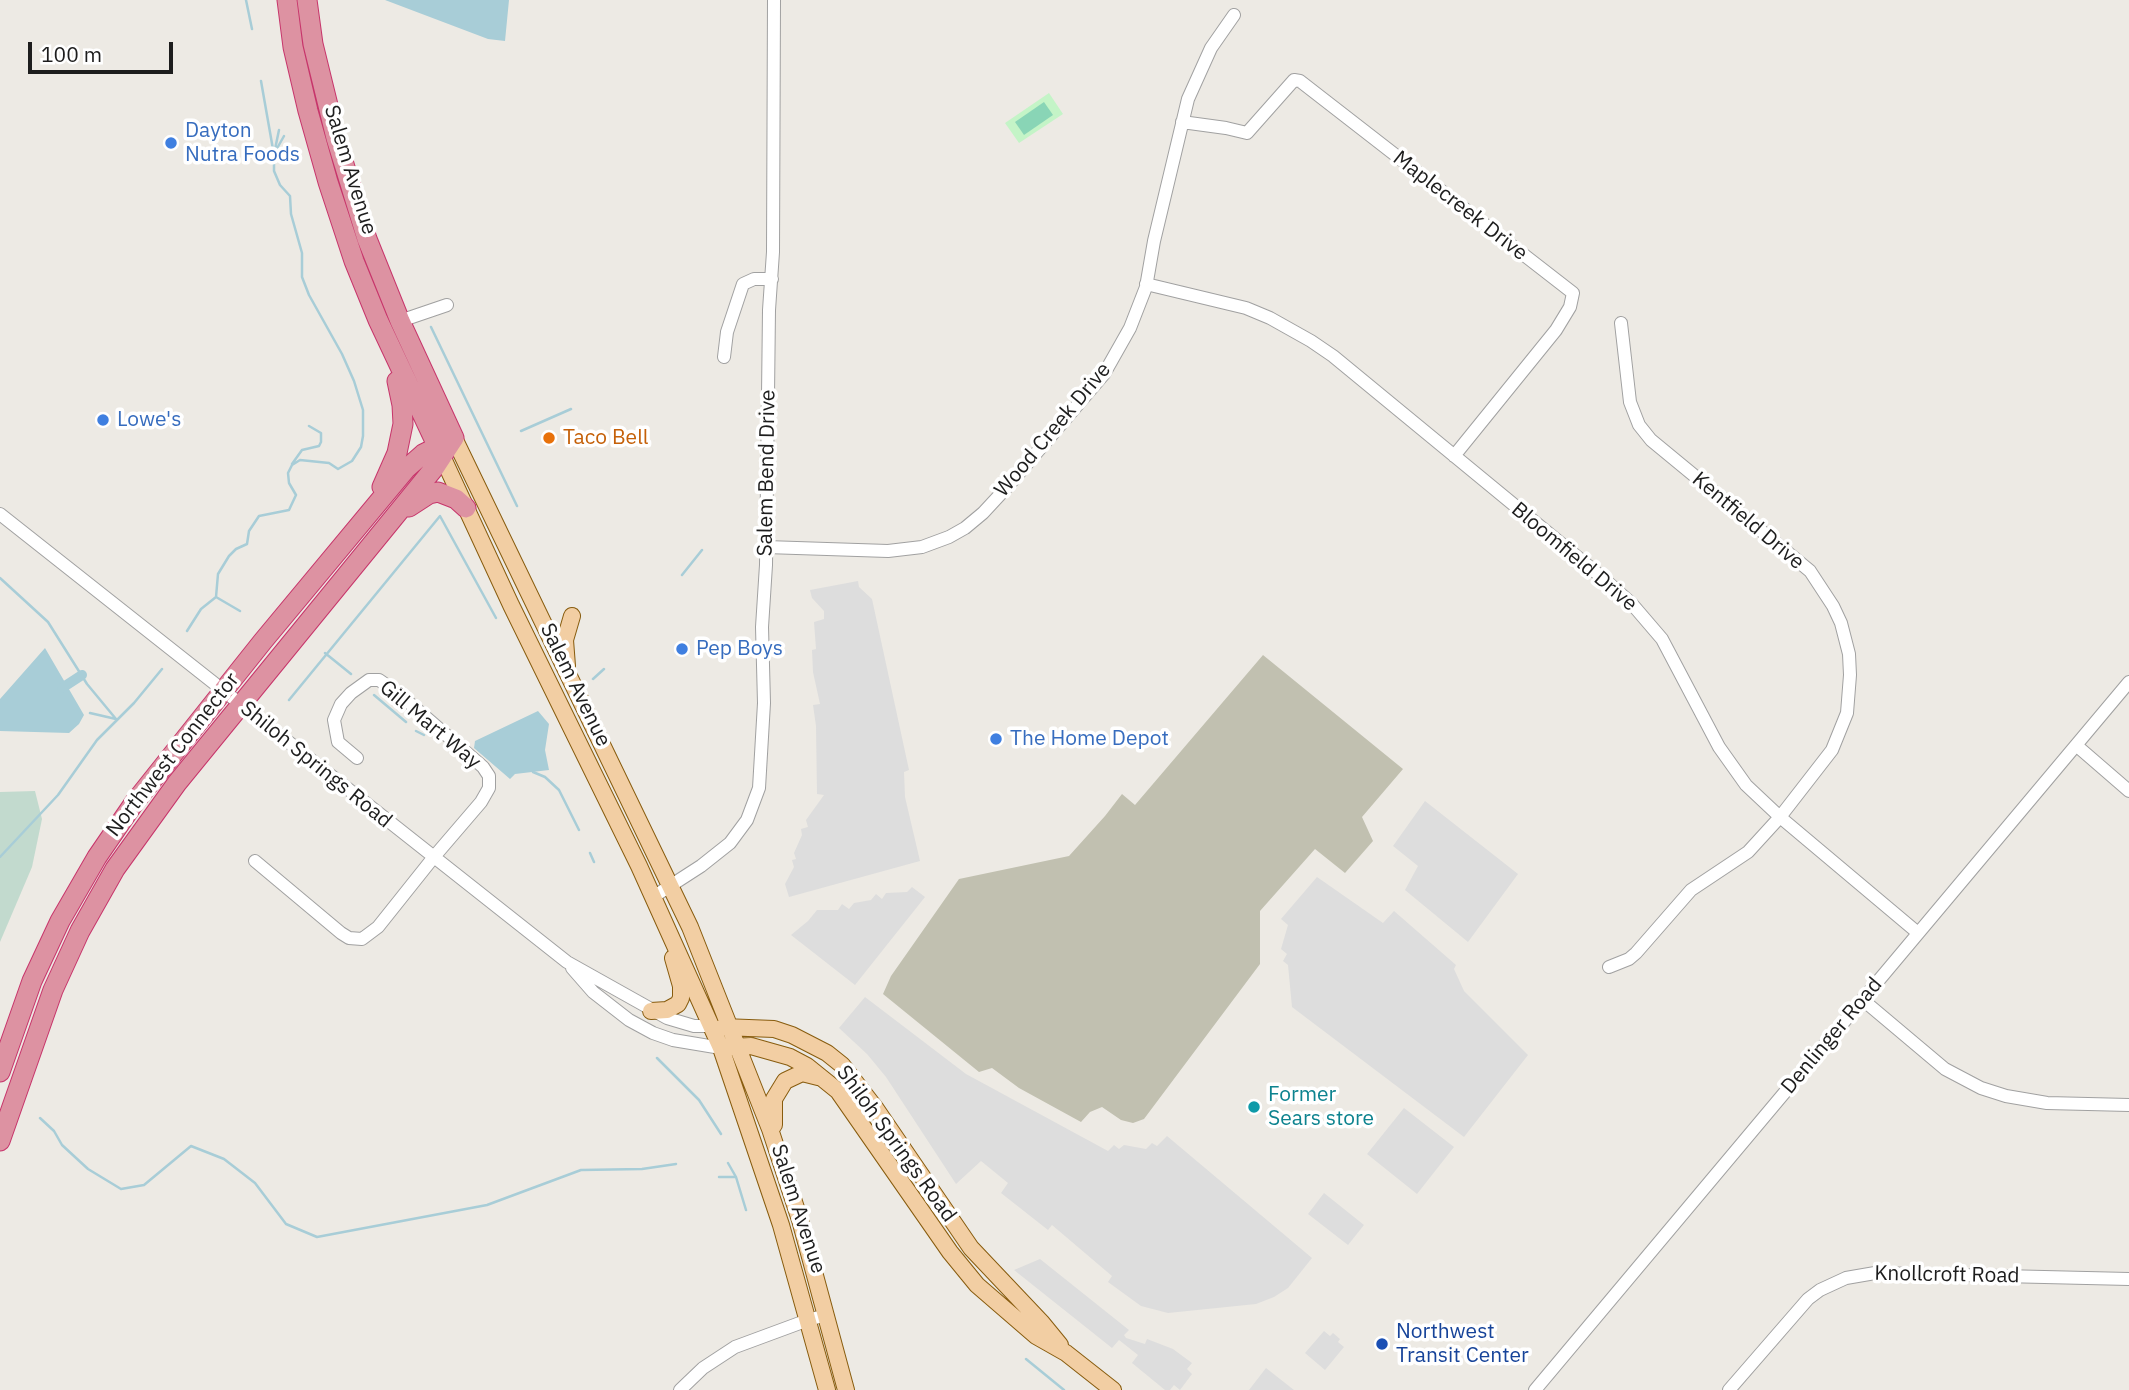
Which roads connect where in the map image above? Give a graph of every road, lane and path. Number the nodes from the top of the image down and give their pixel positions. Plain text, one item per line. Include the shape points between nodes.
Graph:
1 (287, 0) edge
2 (299, 0) edge
3 (307, 0) edge
4 (774, 0) edge
5 (1234, 15) dead end
6 (313, 44) junction
7 (293, 47) junction
8 (1182, 122) junction
9 (349, 180) junction
10 (772, 279) junction
11 (1146, 284) junction
12 (446, 305) dead end
13 (378, 320) junction
14 (400, 321) junction
15 (1621, 323) dead end
16 (724, 357) dead end
17 (444, 447) junction
18 (1454, 456) junction
19 (466, 508) junction
20 (0, 514) edge
21 (368, 515) junction
22 (389, 522) junction
23 (766, 547) junction
24 (572, 616) dead end
25 (568, 675) junction
26 (2129, 682) edge
27 (223, 690) junction
28 (240, 704) junction
29 (2077, 746) junction
30 (357, 758) dead end
31 (2129, 791) edge
32 (1780, 817) junction
33 (433, 858) junction
34 (255, 861) dead end
35 (670, 884) junction
36 (653, 897) junction
37 (1918, 933) junction
38 (671, 935) junction
39 (567, 962) junction
40 (1609, 967) dead end
41 (1863, 1000) junction
42 (651, 1011) junction
43 (712, 1026) junction
44 (731, 1027) junction
45 (739, 1047) junction
46 (721, 1048) junction
47 (0, 1072) edge
48 (823, 1078) junction
49 (2129, 1105) edge
50 (0, 1141) edge
51 (778, 1152) junction
52 (780, 1225) junction
53 (2129, 1279) edge
54 (825, 1315) junction
55 (808, 1320) junction
56 (1066, 1353) junction
57 (680, 1390) edge
58 (827, 1390) edge
59 (846, 1390) edge
60 (1113, 1390) edge
61 (1535, 1390) edge
62 (1729, 1390) edge

1 - 7 highway, Salem Avenue
2 - 6 highway via 303,27
3 - 6 highway, Salem Avenue
4 - 10 street, Salem Bend Drive
5 - 8 street, Wood Creek Drive via 1210,48
6 - 9 highway, Salem Avenue
7 - 9 highway via 306,62 319,113
7 - 13 highway, Salem Avenue via 328,182
8 - 11 street, Wood Creek Drive
8 - 18 street, Maplecreek Drive via 1247,133 1294,80 1300,81 1573,293 1556,330
9 - 14 highway, Salem Avenue
10 - 16 street via 743,284
10 - 23 street, Salem Bend Drive
11 - 18 street, Bloomfield Drive via 1234,305 1289,327 1333,356
11 - 23 street, Wood Creek Drive via 1130,328 1104,373 984,513 965,528 936,543 907,550
12 - 14 street
13 - 17 highway, Salem Avenue
13 - 21 highway via 396,378 403,424 397,453
14 - 17 highway, Salem Avenue
15 - 32 street, Kentfield Drive via 1630,402 1646,434 1798,560 1818,582 1841,623 1849,654 1847,713 1832,750
17 - 19 main road, Salem Avenue
17 - 21 highway via 423,454 405,469
17 - 22 highway, Northwest Connector
17 - 25 main road, Salem Avenue
18 - 32 street, Bloomfield Drive via 1604,579 1651,624 1728,761
19 - 22 highway via 438,492 418,500
19 - 36 main road, Salem Avenue
20 - 27 street, Shiloh Springs Road
21 - 27 highway, Northwest Connector
22 - 28 highway, Northwest Connector
23 - 35 street, Salem Bend Drive via 759,788 747,820 730,843
24 - 25 main road via 565,640
25 - 35 main road, Salem Avenue
26 - 29 street, Denlinger Road
27 - 28 street, Shiloh Springs Road
27 - 47 highway, Northwest Connector via 134,803 76,891 33,981
28 - 33 street, Shiloh Springs Road
28 - 50 highway, Northwest Connector via 152,815 90,911 53,990
29 - 31 street
29 - 37 street, Denlinger Road
30 - 33 street, Gill Mart Way via 338,742 334,720 351,693 373,679 398,693 483,767 489,776 487,792
32 - 37 street, Bloomfield Drive
32 - 40 street, Kentfield Drive via 1748,852 1691,890 1636,953
33 - 34 street via 378,927 356,940 341,933
33 - 39 street, Shiloh Springs Road
35 - 36 street, Salem Bend Drive
35 - 44 main road, Salem Avenue
36 - 38 main road, Salem Avenue
37 - 41 street, Denlinger Road
38 - 42 main road via 681,998 667,1010
38 - 43 main road, Salem Avenue
39 - 42 street, Shiloh Springs Road
39 - 46 street, Shiloh Springs Road via 593,992 629,1020 673,1040
41 - 49 street via 1945,1069 1981,1088 2047,1103
41 - 61 street, Denlinger Road
42 - 43 street, Shiloh Springs Road via 694,1026
43 - 44 main road, Shiloh Springs Road
43 - 46 main road, Salem Avenue
44 - 45 main road, Salem Avenue
44 - 56 main road, Shiloh Springs Road via 774,1029 792,1035 842,1065 971,1248
45 - 46 main road, Shiloh Springs Road
45 - 48 main road, Shiloh Springs Road via 790,1057
45 - 51 main road, Salem Avenue
46 - 52 main road, Salem Avenue
48 - 51 main road via 799,1074 778,1089 773,1117
48 - 56 main road, Shiloh Springs Road via 852,1109 908,1195 977,1285 1036,1336
51 - 54 main road, Salem Avenue
52 - 54 main road via 805,1267 811,1291
52 - 55 main road, Salem Avenue
53 - 62 street, Knollcroft Road via 1875,1273 1846,1278 1802,1304
54 - 55 street
54 - 59 main road, Salem Avenue
55 - 57 street via 735,1347
55 - 58 main road, Salem Avenue
56 - 60 main road, Shiloh Springs Road

